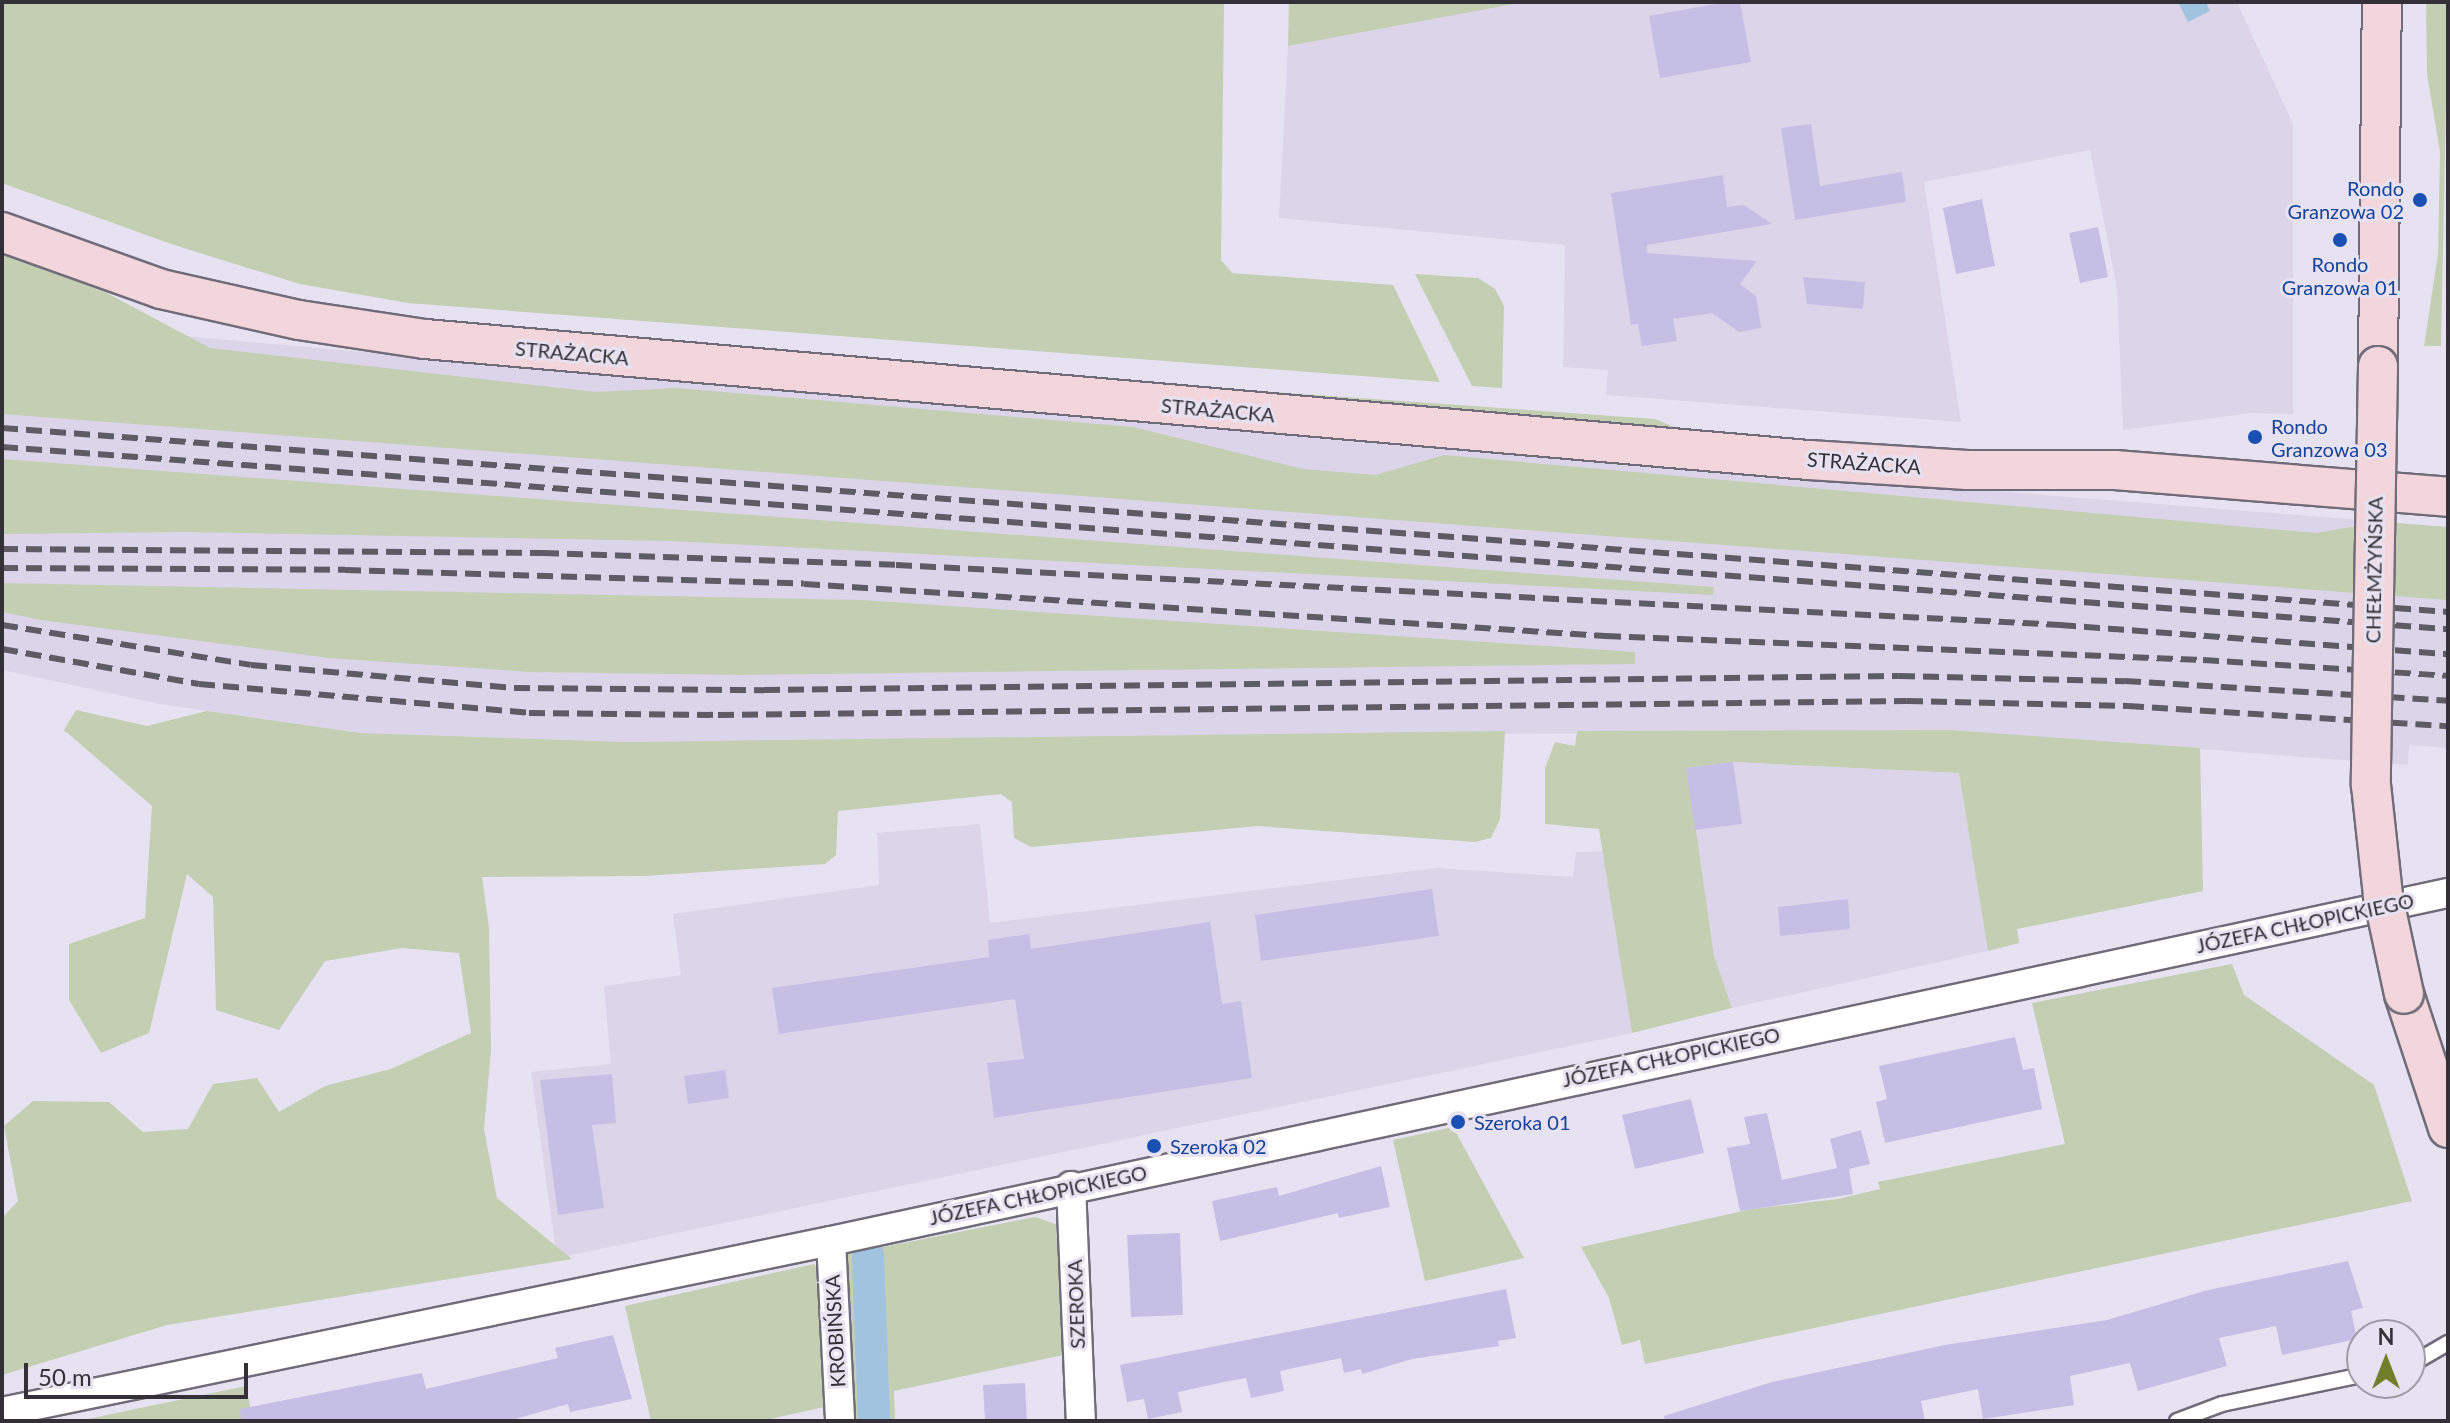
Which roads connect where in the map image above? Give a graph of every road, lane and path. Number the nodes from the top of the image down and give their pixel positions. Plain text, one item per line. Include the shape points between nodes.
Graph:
1 (2382, 2) edge
2 (2, 232) edge
3 (2448, 497) edge
4 (2448, 893) edge
5 (2448, 1128) edge
6 (1071, 1186) junction
7 (831, 1241) junction
8 (2448, 1343) edge
9 (2426, 1356) edge
10 (2346, 1378) edge
11 (2, 1412) edge
12 (840, 1421) edge
13 (1081, 1421) edge
14 (2177, 1421) edge

1 - 5 main road, CHEŁMŻYŃSKA, bridge via 2371,785 2381,885 2404,994
2 - 3 main road, STRAŻACKA via 161,289 299,320 425,339 1809,460 1967,470 2115,470
4 - 6 street, JÓZEFA CHŁOPICKIEGO
6 - 7 street, JÓZEFA CHŁOPICKIEGO
6 - 13 street, SZEROKA
7 - 11 street, JÓZEFA CHŁOPICKIEGO
7 - 12 street, KROBIŃSKA
8 - 9 lane
10 - 14 lane via 2222,1404

